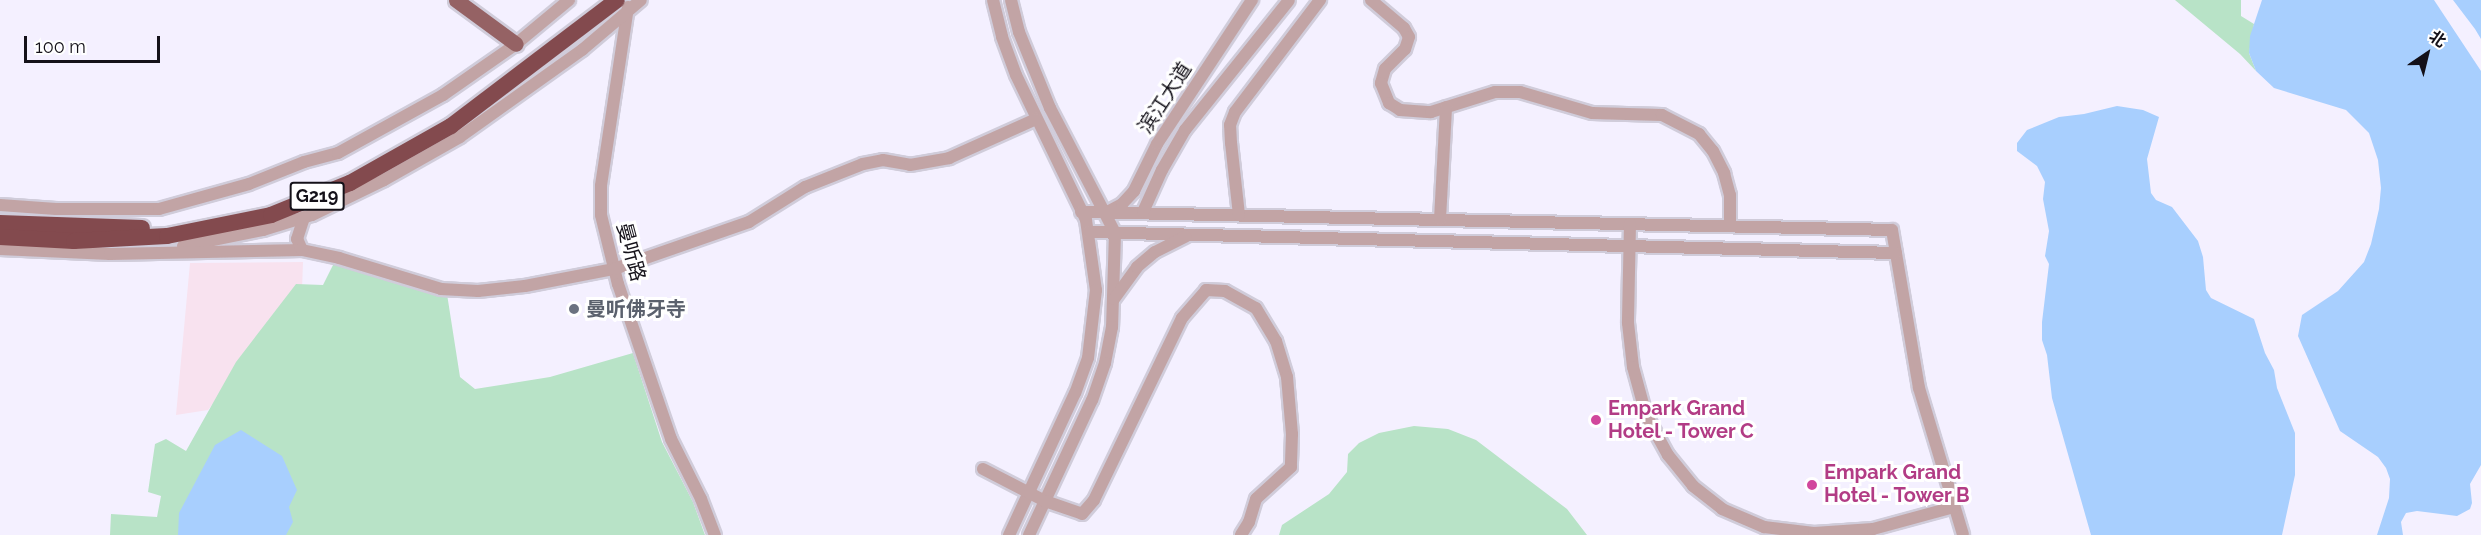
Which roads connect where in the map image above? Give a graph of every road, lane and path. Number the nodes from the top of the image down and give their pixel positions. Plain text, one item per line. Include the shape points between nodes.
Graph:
1 (456, 0) edge
2 (569, 0) edge
3 (602, 0) edge
4 (641, 0) edge
5 (993, 0) edge
6 (1011, 0) edge
7 (1252, 0) edge
8 (1289, 0) edge
9 (1320, 0) edge
10 (1371, 0) edge
11 (624, 3) edge
12 (587, 20) junction
13 (516, 44) junction
14 (1446, 106) junction
15 (1036, 119) junction
16 (0, 205) edge
17 (1081, 212) junction
18 (1107, 213) junction
19 (1143, 213) junction
20 (1239, 215) junction
21 (304, 218) junction
22 (1440, 219) junction
23 (0, 223) edge
24 (1630, 224) junction
25 (1730, 226) junction
26 (1088, 232) junction
27 (1115, 233) junction
28 (1193, 234) junction
29 (0, 237) edge
30 (1629, 245) junction
31 (111, 247) junction
32 (0, 249) edge
33 (302, 250) junction
34 (1896, 253) junction
35 (614, 269) junction
36 (1113, 300) junction
37 (982, 469) dead end
38 (1029, 493) junction
39 (1045, 501) junction
40 (1954, 507) junction
41 (1814, 534) edge
42 (715, 535) edge
43 (1008, 535) edge
44 (1029, 535) edge
45 (1241, 535) edge
46 (1963, 535) edge

1 - 13 main road
2 - 13 street
3 - 12 highway, G219
4 - 11 street
5 - 15 street via 1002,37
6 - 18 street via 1019,32 1050,108 1084,178
7 - 18 street, 滨江大道 via 1157,144 1134,191
8 - 19 street via 1185,130
9 - 20 street via 1235,112 1230,125
10 - 14 street via 1409,37 1405,48 1385,69 1381,84 1389,103 1400,110 1416,112
11 - 12 highway, G219
11 - 21 street via 582,50 460,137 384,180
11 - 35 street, 曼听路 via 600,200 603,230
12 - 23 highway, G219 via 440,122 354,171 263,207 163,228
12 - 31 highway, G219 via 451,126 350,183 271,215
13 - 16 street via 443,95 338,153 249,184 159,209
14 - 22 street
14 - 25 street via 1495,92 1520,92 1592,113 1662,115 1680,122 1699,134 1724,173 1730,195
15 - 17 street
15 - 35 street via 949,159 910,165 883,160 863,164 805,187 749,222
17 - 18 street
17 - 26 street
18 - 19 street
18 - 27 street
19 - 20 street
20 - 22 street
21 - 31 street via 187,246
21 - 33 street via 297,239
22 - 24 street
24 - 25 street
24 - 30 street
25 - 34 street via 1892,230
26 - 27 street
26 - 38 street via 1096,290 1088,358
27 - 28 street
27 - 36 street
28 - 30 street
28 - 36 street via 1155,252 1137,267
29 - 31 highway, G219
30 - 34 street
30 - 41 street via 1628,323 1633,366 1646,415 1668,455 1693,486 1722,509 1764,527
31 - 32 street
31 - 33 street
33 - 35 street via 425,286 456,291 525,286
34 - 40 street via 1919,388
35 - 42 street, 曼听路 via 671,439
36 - 39 street via 1112,327 1102,372
37 - 38 street
38 - 39 street
38 - 43 street
39 - 44 street
39 - 45 street via 1082,514 1094,500 1182,318 1206,290 1225,291 1256,308 1276,341 1287,377 1292,434 1291,467 1256,499
40 - 41 street via 1873,529
40 - 46 street

